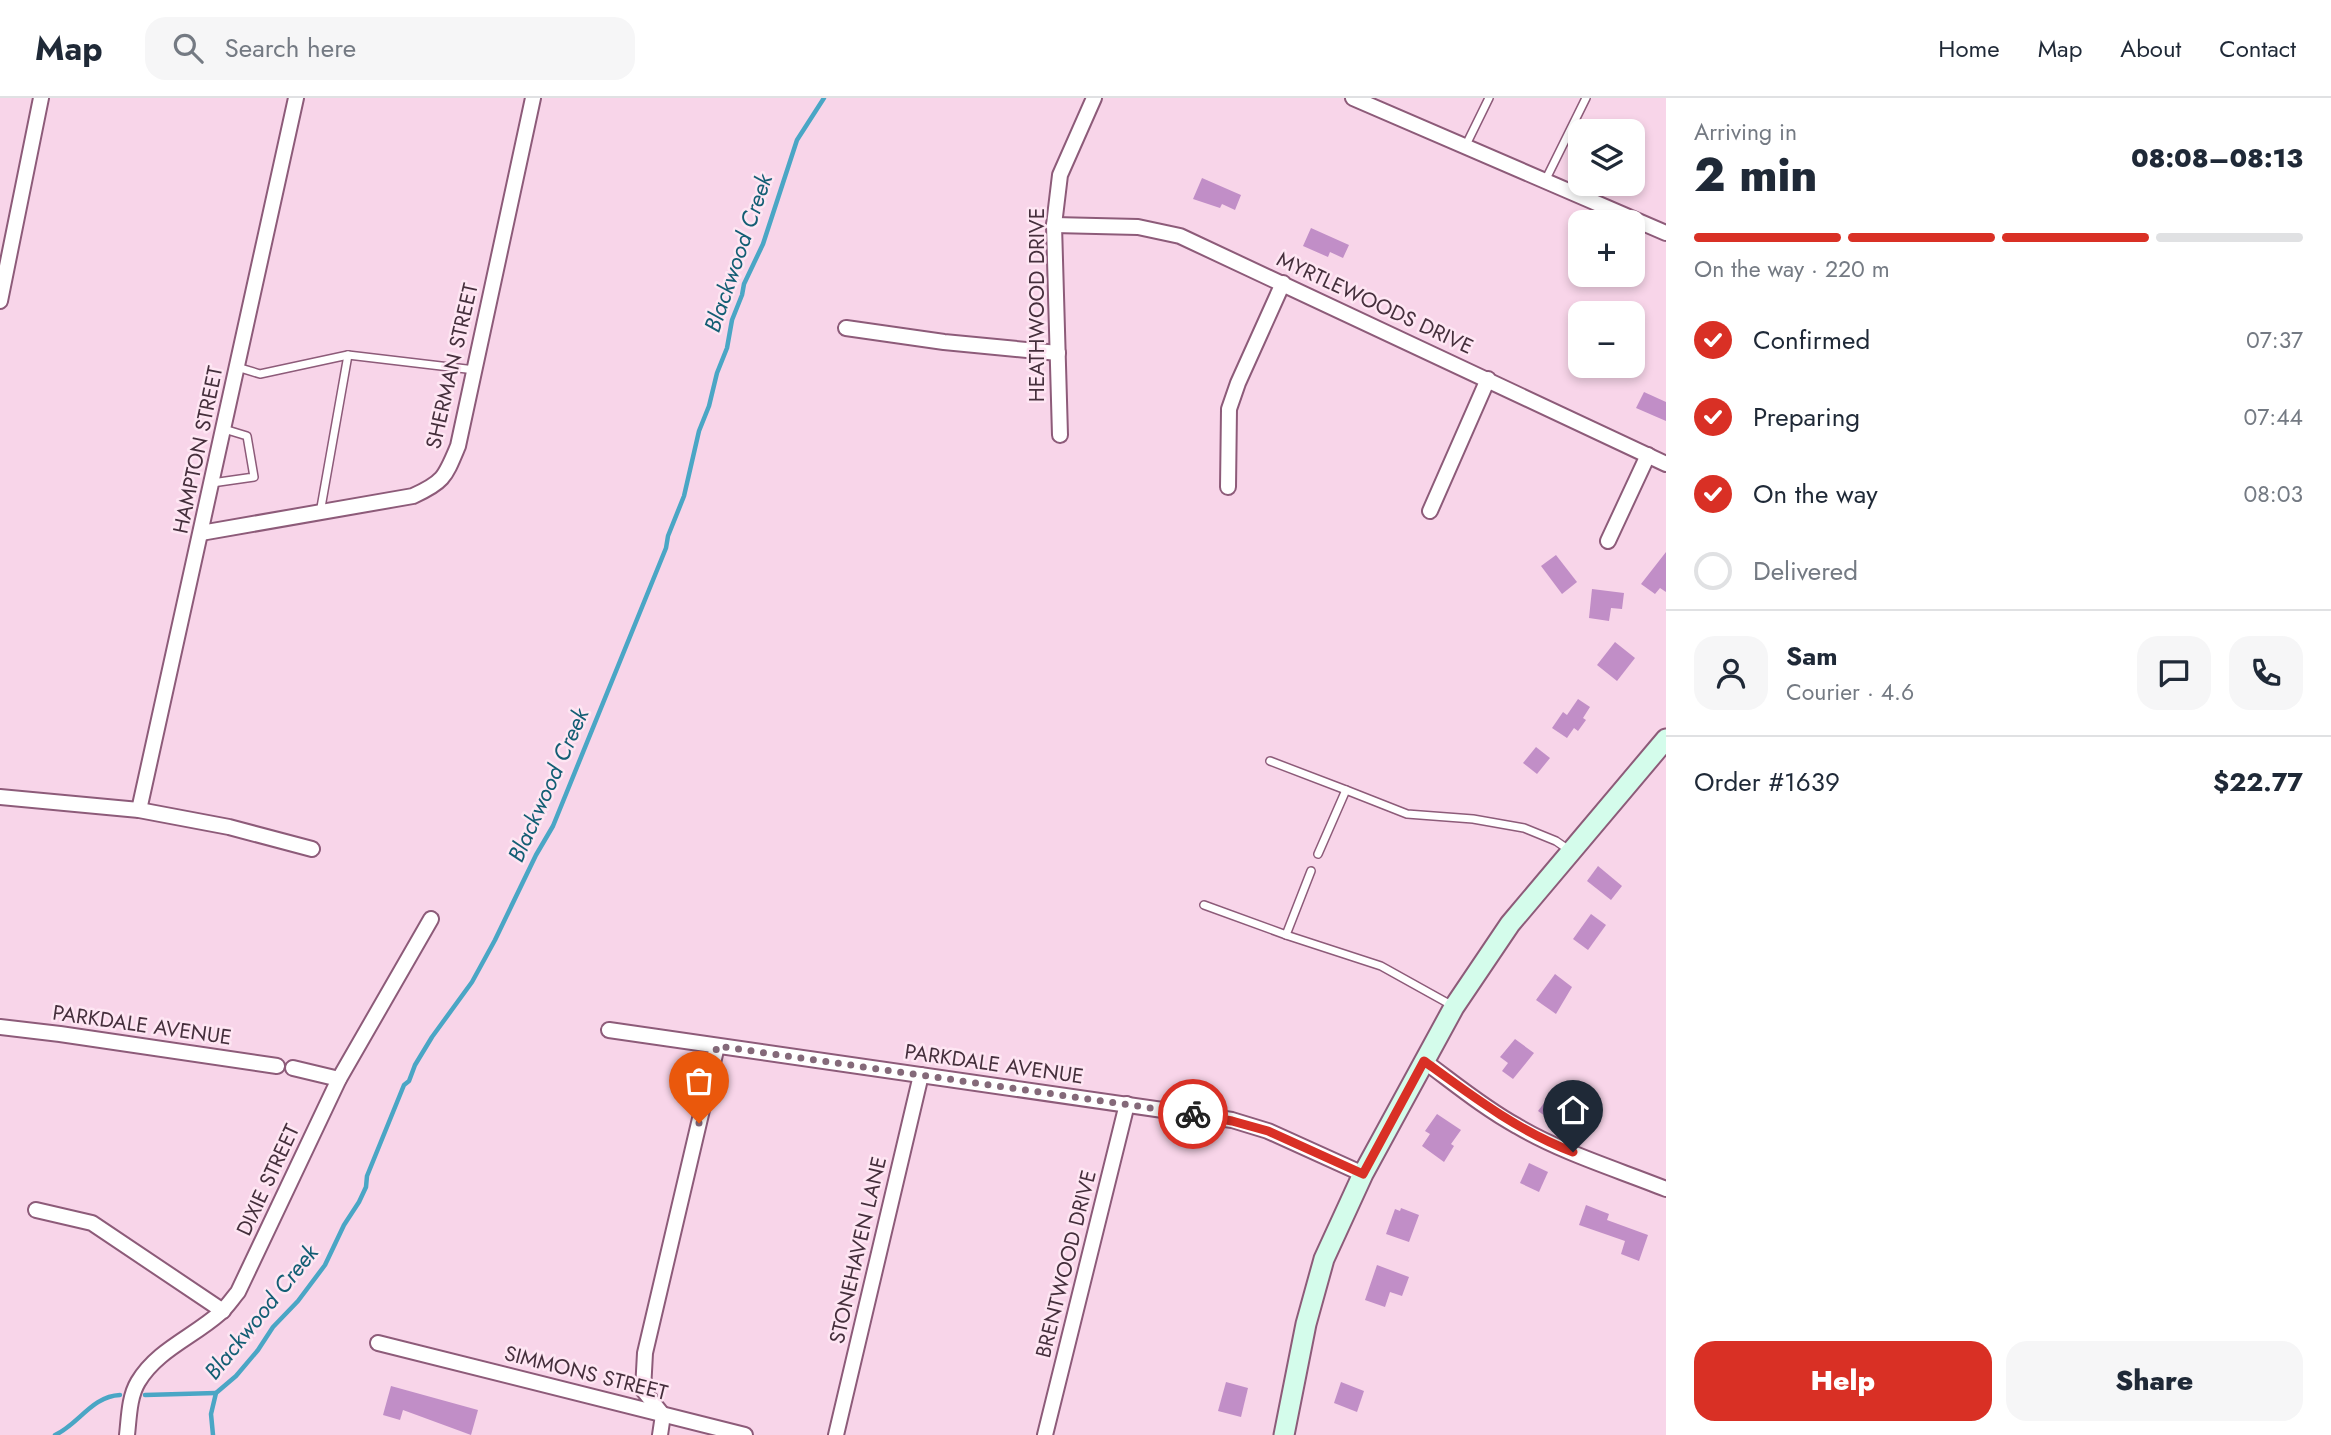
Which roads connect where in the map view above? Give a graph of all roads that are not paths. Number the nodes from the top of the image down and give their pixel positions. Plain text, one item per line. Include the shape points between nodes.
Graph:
1 (41, 98) edge
2 (296, 98) edge
3 (533, 98) edge
4 (1094, 98) edge
5 (1353, 98) edge
6 (1489, 98) edge
7 (1586, 98) edge
8 (1465, 147) junction
9 (1544, 181) junction
10 (1054, 225) junction
11 (1666, 233) edge
12 (1283, 283) junction
13 (0, 301) edge
14 (846, 328) dead end
15 (1058, 353) junction
16 (348, 355) junction
17 (237, 368) junction
18 (475, 370) junction
19 (1488, 379) junction
20 (224, 429) junction
21 (1060, 435) dead end
22 (1648, 455) junction
23 (1666, 464) edge
24 (212, 483) junction
25 (1228, 486) dead end
26 (1430, 511) dead end
27 (320, 513) junction
28 (201, 533) junction
29 (1608, 541) dead end
30 (1666, 739) edge
31 (1270, 761) dead end
32 (1346, 790) junction
33 (0, 797) edge
34 (139, 810) junction
35 (312, 849) dead end
36 (1570, 850) junction
37 (1318, 854) dead end
38 (1311, 871) dead end
39 (1205, 905) dead end
40 (430, 919) dead end
41 (1286, 935) junction
42 (1454, 1007) junction
43 (0, 1027) edge
44 (609, 1030) dead end
45 (717, 1046) junction
46 (1424, 1061) junction
47 (277, 1066) dead end
48 (293, 1068) dead end
49 (921, 1075) junction
50 (339, 1079) junction
51 (1127, 1104) junction
52 (1363, 1174) junction
53 (1666, 1189) edge
54 (36, 1210) dead end
55 (223, 1311) junction
56 (378, 1343) dead end
57 (663, 1415) junction
58 (127, 1435) edge
59 (660, 1435) edge
60 (745, 1435) edge
61 (836, 1435) edge
62 (1045, 1435) edge
63 (1284, 1435) edge

1 - 13 street
2 - 17 street, HAMPTON STREET
3 - 18 street, SHERMAN STREET
4 - 10 street, HEATHWOOD DRIVE via 1060,175
5 - 8 street
6 - 8 lane
7 - 9 lane
8 - 9 street
9 - 11 street
10 - 12 street, MYRTLEWOODS DRIVE via 1138,226 1180,236
10 - 15 street, HEATHWOOD DRIVE
12 - 19 street, MYRTLEWOODS DRIVE
12 - 25 street via 1229,409
14 - 15 street
15 - 21 street, HEATHWOOD DRIVE
16 - 17 lane via 260,374
16 - 18 lane
16 - 27 lane
17 - 20 street, HAMPTON STREET
18 - 27 street, SHERMAN STREET via 457,446 438,484 413,496
19 - 22 street, MYRTLEWOODS DRIVE
19 - 26 street
20 - 24 street, HAMPTON STREET
20 - 24 lane via 247,436 254,477
22 - 23 street, MYRTLEWOODS DRIVE
22 - 29 street
24 - 28 street, HAMPTON STREET
27 - 28 street, SHERMAN STREET
28 - 34 street, HAMPTON STREET
30 - 36 main road
31 - 32 lane
32 - 36 lane via 1407,814 1524,828
32 - 37 lane
33 - 34 street
34 - 35 street
36 - 42 main road via 1510,924
38 - 41 lane
39 - 41 lane
40 - 50 street, DIXIE STREET
41 - 42 lane via 1381,966
42 - 46 main road
43 - 47 street, PARKDALE AVENUE
44 - 45 street, PARKDALE AVENUE
45 - 49 street, PARKDALE AVENUE
45 - 57 street via 645,1353 643,1390
46 - 52 main road
46 - 53 street via 1517,1126
48 - 50 street
49 - 51 street, PARKDALE AVENUE
49 - 61 street, STONEHAVEN LANE
50 - 55 street, DIXIE STREET via 238,1292
51 - 52 street, PARKDALE AVENUE via 1268,1131
51 - 62 street, BRENTWOOD DRIVE
52 - 63 main road via 1318,1280
54 - 55 street via 92,1223
55 - 58 street, DIXIE STREET via 161,1354 137,1383
56 - 57 street, SIMMONS STREET
57 - 59 street
57 - 60 street, SIMMONS STREET

